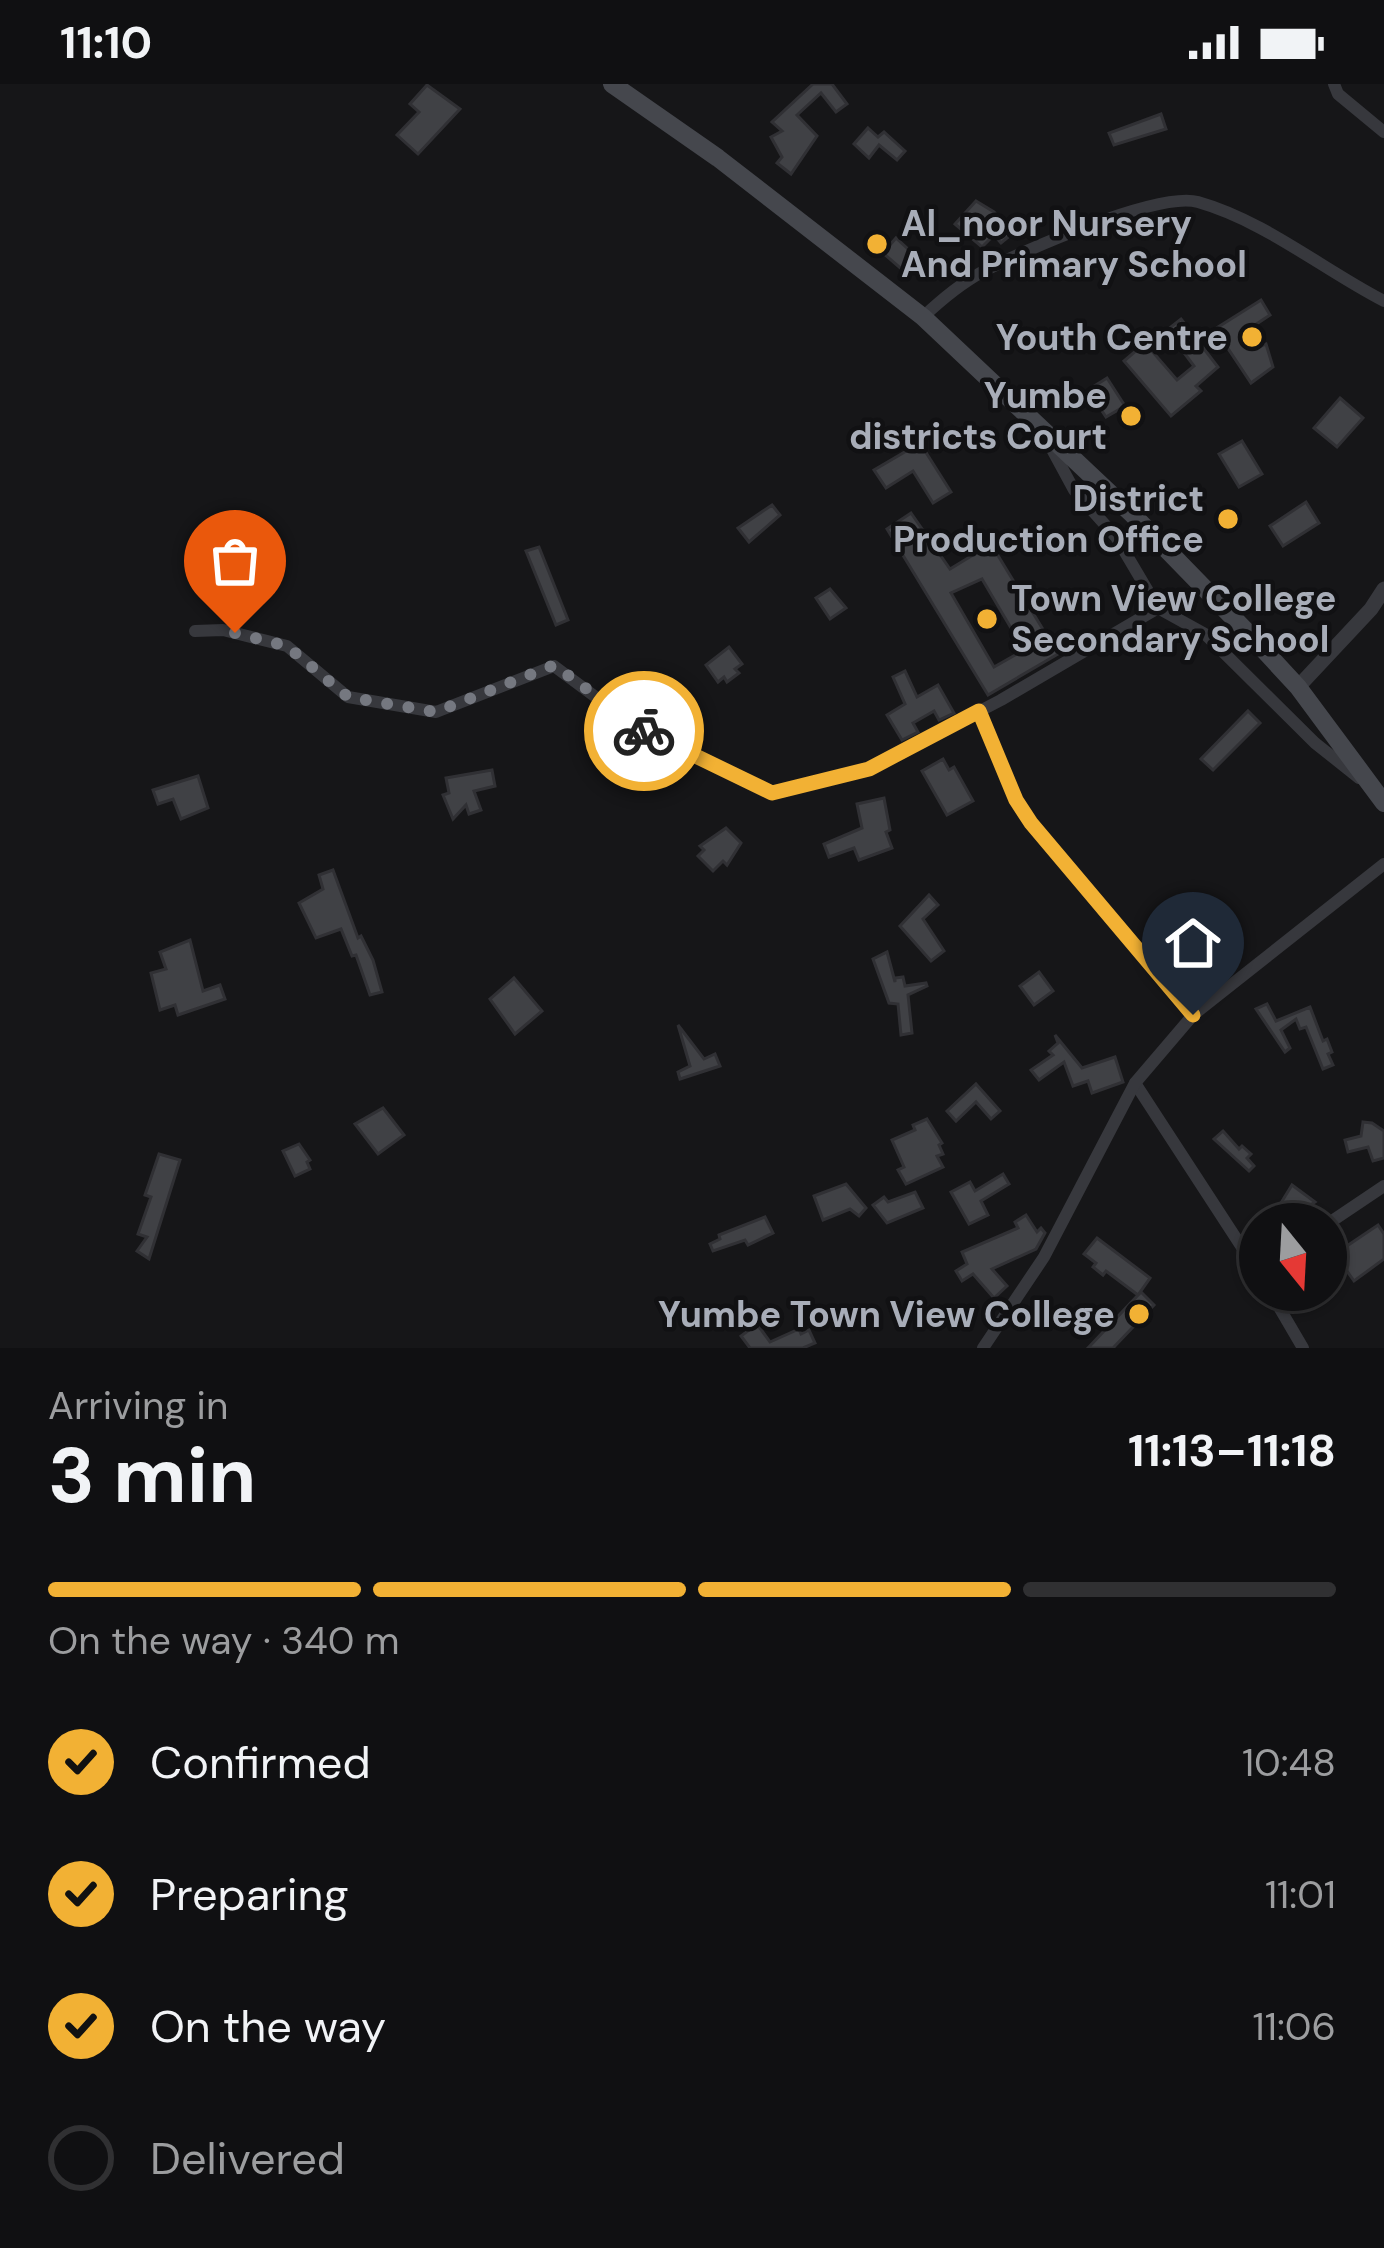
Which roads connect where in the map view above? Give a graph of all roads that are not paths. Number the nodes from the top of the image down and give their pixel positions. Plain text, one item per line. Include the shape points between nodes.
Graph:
1 (612, 84) edge
2 (1334, 84) edge
3 (1384, 132) edge
4 (1384, 301) edge
5 (923, 317) junction
6 (1043, 431) junction
7 (1384, 590) edge
8 (1158, 608) junction
9 (195, 631) dead end
10 (1298, 687) junction
11 (979, 711) junction
12 (1379, 796) edge
13 (1384, 863) edge
14 (1193, 1015) junction
15 (1135, 1083) junction
16 (1384, 1186) edge
17 (1347, 1211) edge
18 (1239, 1241) edge
19 (1281, 1311) edge
20 (983, 1348) edge
21 (1303, 1348) edge

1 - 5 main road
2 - 3 street
4 - 5 street via 1237,217 1180,200 1029,250 979,274
5 - 6 main road
6 - 8 street via 1074,490 1116,537
6 - 10 main road
7 - 10 street
8 - 11 street
8 - 12 street via 1205,634
9 - 11 street via 287,646 348,697 436,712 554,665 635,727 772,793 869,769
10 - 12 main road
11 - 14 street via 1031,823
13 - 14 street
14 - 15 street
15 - 18 street
15 - 20 street via 1044,1257
16 - 17 street
19 - 21 street

